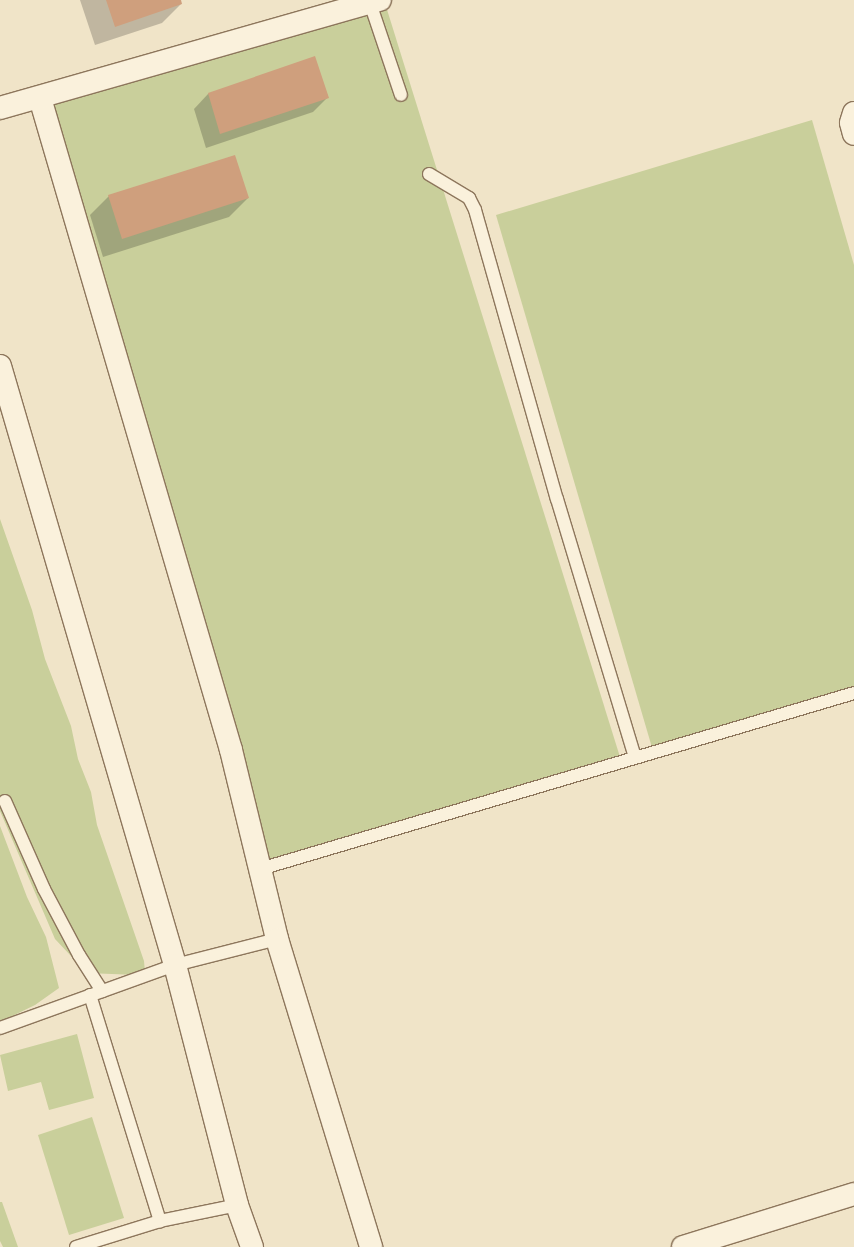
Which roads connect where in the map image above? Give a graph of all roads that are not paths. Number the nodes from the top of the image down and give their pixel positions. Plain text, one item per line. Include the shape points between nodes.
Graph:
1 (373, 1) edge
2 (401, 95) dead end
3 (40, 98) junction
4 (0, 108) edge
5 (854, 113) edge
6 (854, 134) edge
7 (430, 174) dead end
8 (0, 366) edge
9 (854, 693) edge
10 (635, 758) junction
11 (5, 801) dead end
12 (260, 869) junction
13 (277, 939) junction
14 (175, 965) junction
15 (102, 991) junction
16 (90, 995) junction
17 (0, 1028) edge
18 (854, 1194) edge
19 (237, 1205) junction
20 (160, 1221) junction
21 (76, 1247) edge
22 (252, 1247) edge
23 (371, 1247) edge
24 (683, 1247) edge

1 - 2 lane
1 - 3 street
3 - 4 street
3 - 12 street via 231,750
5 - 6 street via 851,123
7 - 10 lane via 469,198 475,210 559,507
8 - 14 street
9 - 10 lane
10 - 12 lane
11 - 15 lane via 44,890 79,955
12 - 13 street
13 - 14 lane
13 - 23 street
14 - 15 lane
14 - 19 street
15 - 16 lane
16 - 17 lane
16 - 20 lane
18 - 24 street
19 - 20 lane
19 - 22 street
20 - 21 lane

